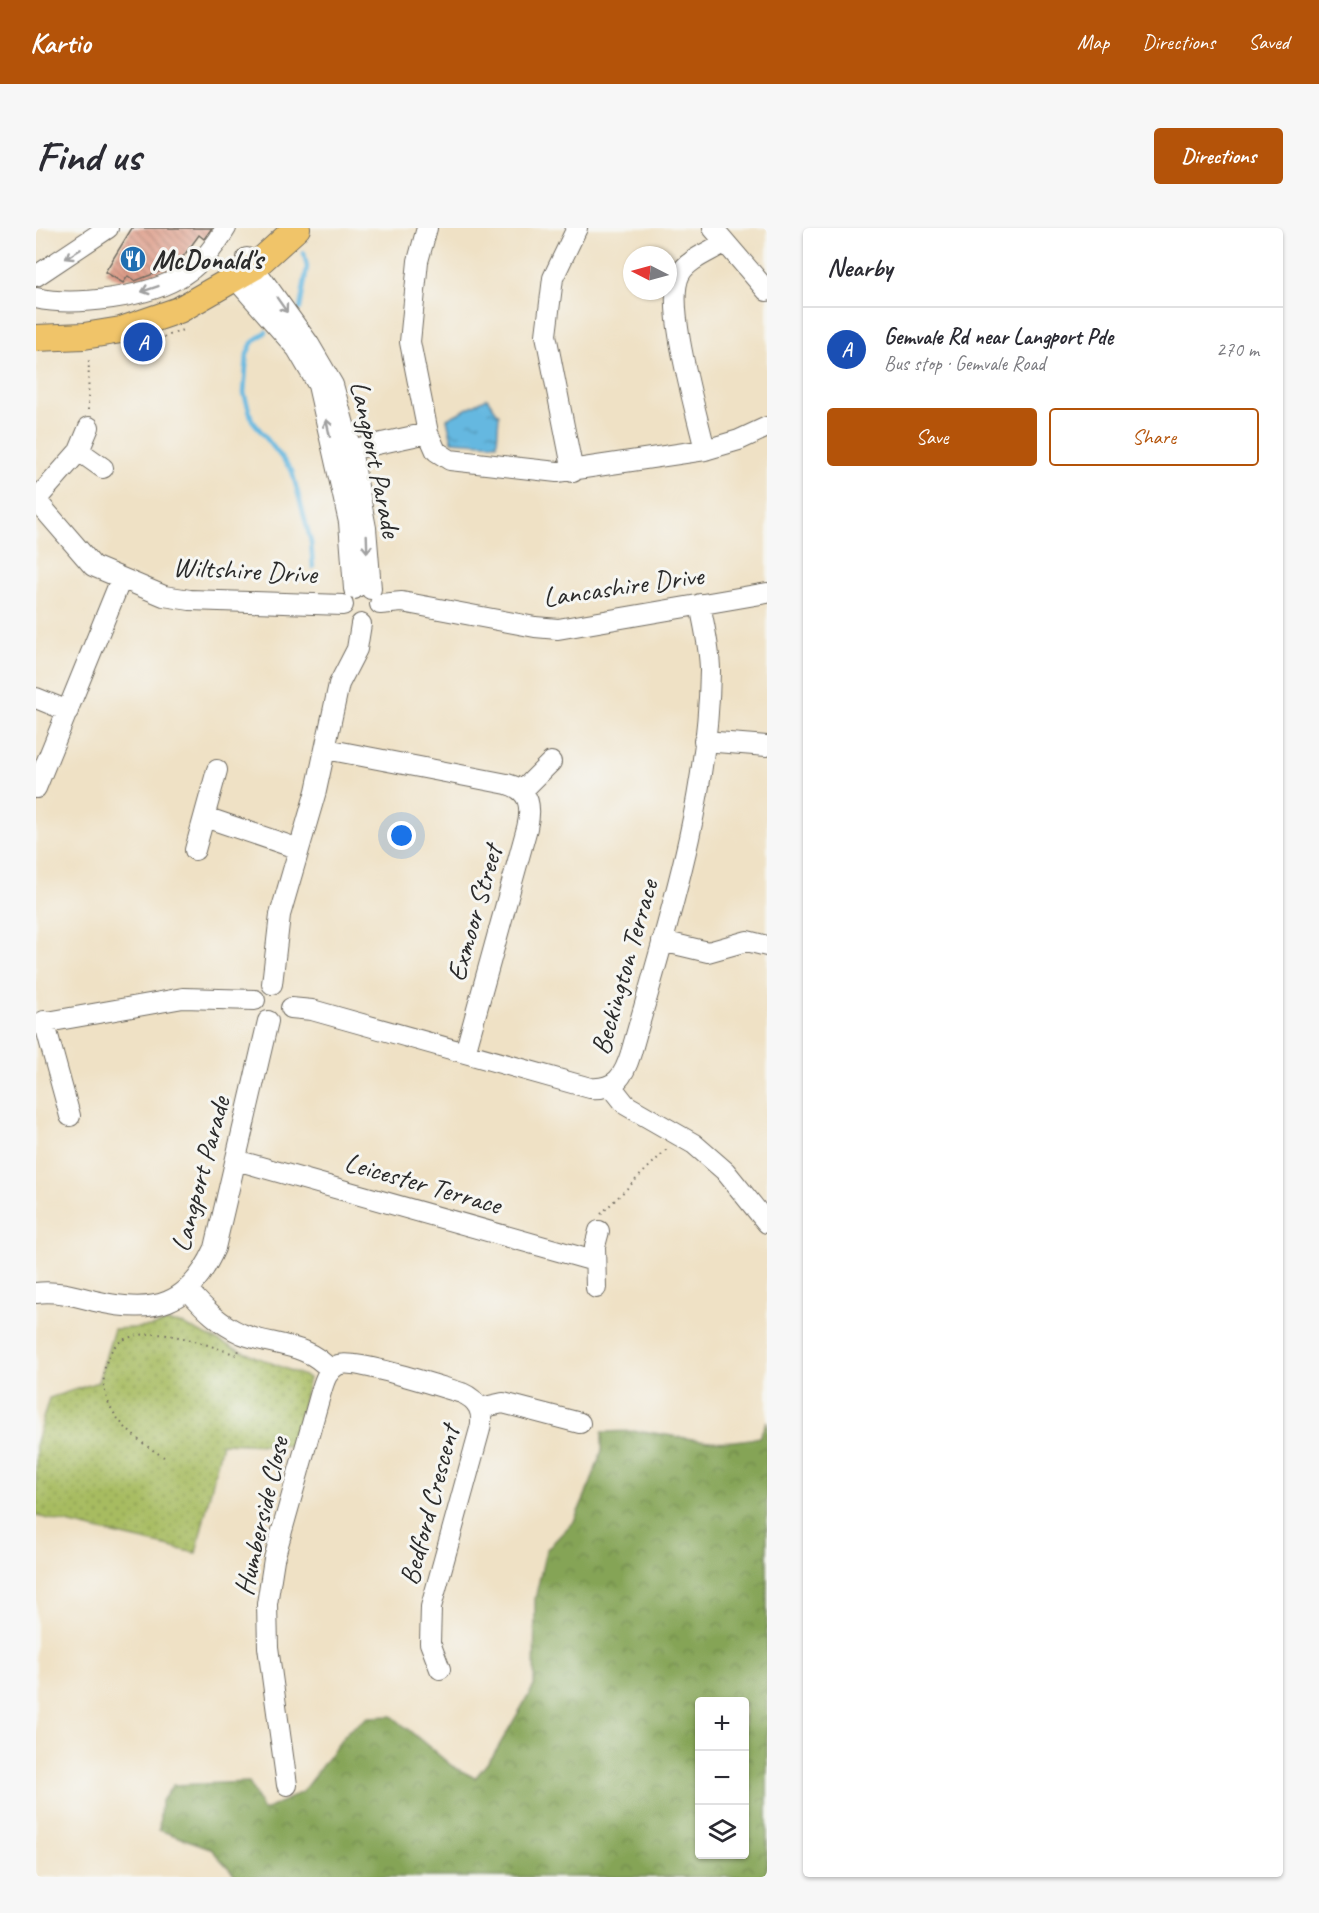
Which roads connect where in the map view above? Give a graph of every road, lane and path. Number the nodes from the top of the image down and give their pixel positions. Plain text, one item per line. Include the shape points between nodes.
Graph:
1 (108, 228) edge
2 (226, 228) edge
3 (281, 228) edge
4 (297, 228) edge
5 (427, 228) edge
6 (577, 228) edge
7 (719, 235) edge
8 (245, 267) junction
9 (36, 276) edge
10 (767, 291) edge
11 (36, 298) edge
12 (151, 321) junction
13 (36, 326) edge
14 (36, 338) edge
15 (89, 349) dead end
16 (89, 427) joint
17 (767, 427) edge
18 (428, 433) junction
19 (705, 450) junction
20 (79, 451) junction
21 (342, 451) junction
22 (103, 468) dead end
23 (573, 472) junction
24 (36, 500) edge
25 (121, 579) junction
26 (767, 593) edge
27 (368, 594) junction
28 (700, 604) junction
29 (343, 605) junction
30 (361, 624) junction
31 (36, 698) edge
32 (68, 711) junction
33 (704, 741) junction
34 (767, 746) edge
35 (326, 749) junction
36 (551, 762) dead end
37 (218, 770) dead end
38 (36, 788) edge
39 (523, 790) junction
40 (205, 817) junction
41 (299, 849) junction
42 (195, 850) dead end
43 (662, 941) junction
44 (767, 946) edge
45 (272, 984) junction
46 (255, 1000) junction
47 (291, 1008) junction
48 (268, 1021) junction
49 (40, 1023) edge
50 (465, 1053) junction
51 (611, 1086) junction
52 (70, 1116) dead end
53 (677, 1134) junction
54 (236, 1160) junction
55 (767, 1223) edge
56 (599, 1231) joint
57 (594, 1261) junction
58 (596, 1288) dead end
59 (188, 1290) junction
60 (36, 1293) edge
61 (244, 1335) junction
62 (330, 1370) junction
63 (480, 1408) junction
64 (580, 1423) dead end
65 (164, 1456) dead end
66 (440, 1670) dead end
67 (287, 1785) dead end

1 -> 9 street
2 -> 11 street via 216,245 183,276 147,291 102,300
3 - 8 main road
4 - 8 main road
5 - 18 street via 418,261 410,342
6 - 23 street via 553,278 546,325
7 - 10 street
7 - 19 street via 680,273 676,288 677,322
8 - 12 main road via 179,310
8 - 21 street, Langport Parade via 313,373
12 - 13 main road via 135,314 94,322
12 - 14 main road via 96,334
15 - 16 path
16 - 20 street
17 - 19 street
18 - 21 street
18 - 23 street via 436,451 450,460
19 - 23 street
20 - 22 street
20 - 24 street
21 - 27 street, Langport Parade via 350,522
24 - 25 street, Wiltshire Drive via 88,562
25 - 29 street, Wiltshire Drive via 178,599
25 - 32 street
26 - 28 street, Lancashire Drive
27 - 28 street, Lancashire Drive via 552,629
27 - 29 street via 346,595
27 - 30 street via 375,618
28 - 33 street, Beckington Terrace via 710,672
29 - 30 street via 346,616
30 - 35 street via 357,649 339,684
31 - 32 street
32 - 38 street
33 - 34 street
33 - 43 street, Beckington Terrace via 691,836
35 - 39 street
35 - 41 street
36 - 39 street
37 - 40 street
39 - 50 street, Exmoor Street via 530,814
40 - 41 street
40 - 42 street
41 - 45 street via 280,915
43 - 44 street via 708,952 747,941
43 - 51 street, Beckington Terrace via 625,1071
45 - 46 street via 260,990
45 - 47 street via 287,990
46 - 48 street via 257,1012
46 - 49 street via 183,998
47 - 48 street via 283,1018
47 - 50 street, Beckington Terrace via 312,1010
48 - 54 street, Langport Parade
49 - 52 street
50 - 51 street, Beckington Terrace via 590,1088
51 - 53 street via 626,1106
53 - 55 street via 725,1171
53 - 56 path via 664,1154 602,1212 597,1220
54 - 57 street, Leicester Terrace
54 - 59 street, Langport Parade via 215,1248 206,1268
56 - 57 street
57 - 58 street
59 - 60 street, Langport Parade via 165,1303 142,1308 54,1292
59 - 61 street via 210,1315
61 - 62 street via 313,1354
61 - 65 path via 237,1355 163,1335 127,1338 115,1345 103,1381 109,1404 134,1437
62 - 63 street, Bedford Crescent via 343,1363 358,1364 462,1393
62 - 67 street, Humberside Close via 270,1579 268,1647
63 - 64 street via 503,1403
63 - 66 street, Bedford Crescent via 480,1429 432,1607 430,1643

